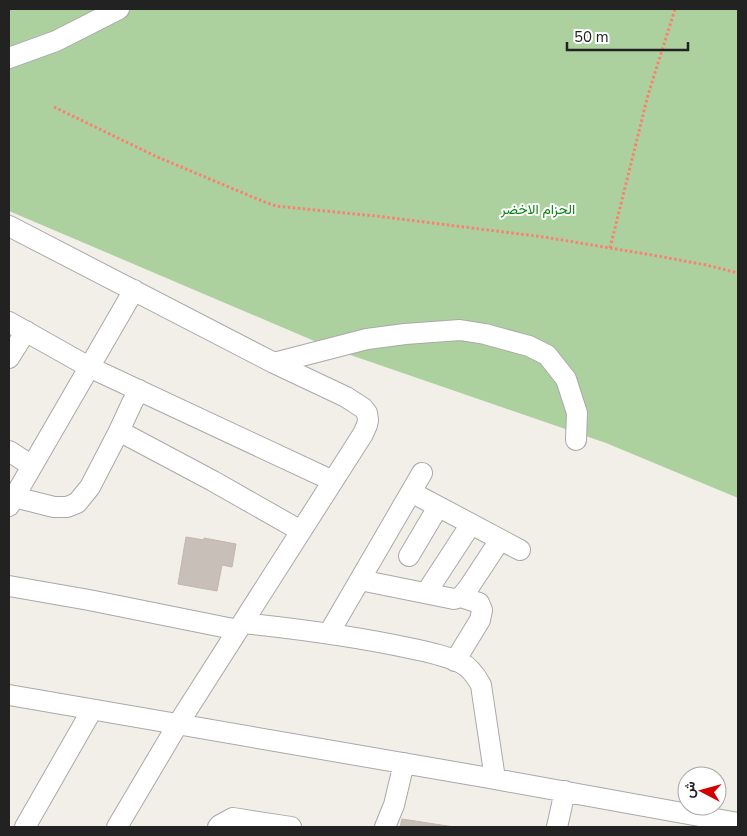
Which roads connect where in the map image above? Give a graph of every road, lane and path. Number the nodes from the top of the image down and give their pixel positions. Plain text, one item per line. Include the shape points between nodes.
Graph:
1 (119, 9) edge
2 (675, 9) edge
3 (9, 58) edge
4 (54, 107) dead end
5 (9, 226) edge
6 (610, 248) junction
7 (738, 273) edge
8 (134, 290) junction
9 (17, 326) edge
10 (9, 358) edge
11 (274, 363) junction
12 (89, 367) junction
13 (139, 390) junction
14 (120, 431) junction
15 (576, 440) dead end
16 (9, 451) edge
17 (32, 466) junction
18 (422, 473) dead end
19 (333, 481) junction
20 (411, 492) junction
21 (11, 501) edge
22 (438, 507) junction
23 (471, 524) junction
24 (301, 531) junction
25 (500, 540) junction
26 (520, 550) dead end
27 (408, 556) dead end
28 (360, 580) junction
29 (9, 586) edge
30 (426, 593) junction
31 (460, 597) junction
32 (240, 626) junction
33 (329, 633) junction
34 (455, 660) junction
35 (9, 695) edge
36 (92, 710) junction
37 (178, 724) junction
38 (404, 763) junction
39 (495, 779) junction
40 (564, 791) junction
41 (738, 823) edge
42 (9, 825) edge
43 (12, 827) edge
44 (25, 827) edge
45 (117, 827) edge
46 (218, 827) edge
47 (291, 827) edge
48 (385, 827) edge
49 (557, 827) edge

1 - 3 street via 56,41
2 - 6 path via 648,96
4 - 6 path via 155,156 276,206 376,216
5 - 8 street
6 - 7 path
8 - 11 street
8 - 12 street
9 - 10 street
9 - 12 street
11 - 15 street via 367,339 460,330 486,334 529,346 546,355 566,379 577,413
11 - 19 street via 346,398 367,413 367,425
12 - 13 street
12 - 17 street
13 - 14 street
13 - 19 street
14 - 21 street via 90,487 77,503 54,507
14 - 24 street
16 - 17 street
17 - 21 street
18 - 20 street
19 - 24 street
20 - 22 street
20 - 28 street
22 - 23 street
22 - 27 street
23 - 25 street
23 - 30 street
24 - 32 street
25 - 26 street
25 - 31 street
28 - 30 street
28 - 33 street
29 - 32 street
30 - 31 street via 454,599
31 - 34 street via 479,603 482,610 480,620
32 - 33 street
32 - 37 street
33 - 34 street
34 - 39 street via 476,675 481,685
35 - 36 street
36 - 37 street
36 - 44 street
37 - 38 street
37 - 45 street
38 - 39 street
38 - 48 street
39 - 40 street
40 - 41 street
40 - 49 street
42 - 43 street
46 - 47 street via 233,818

